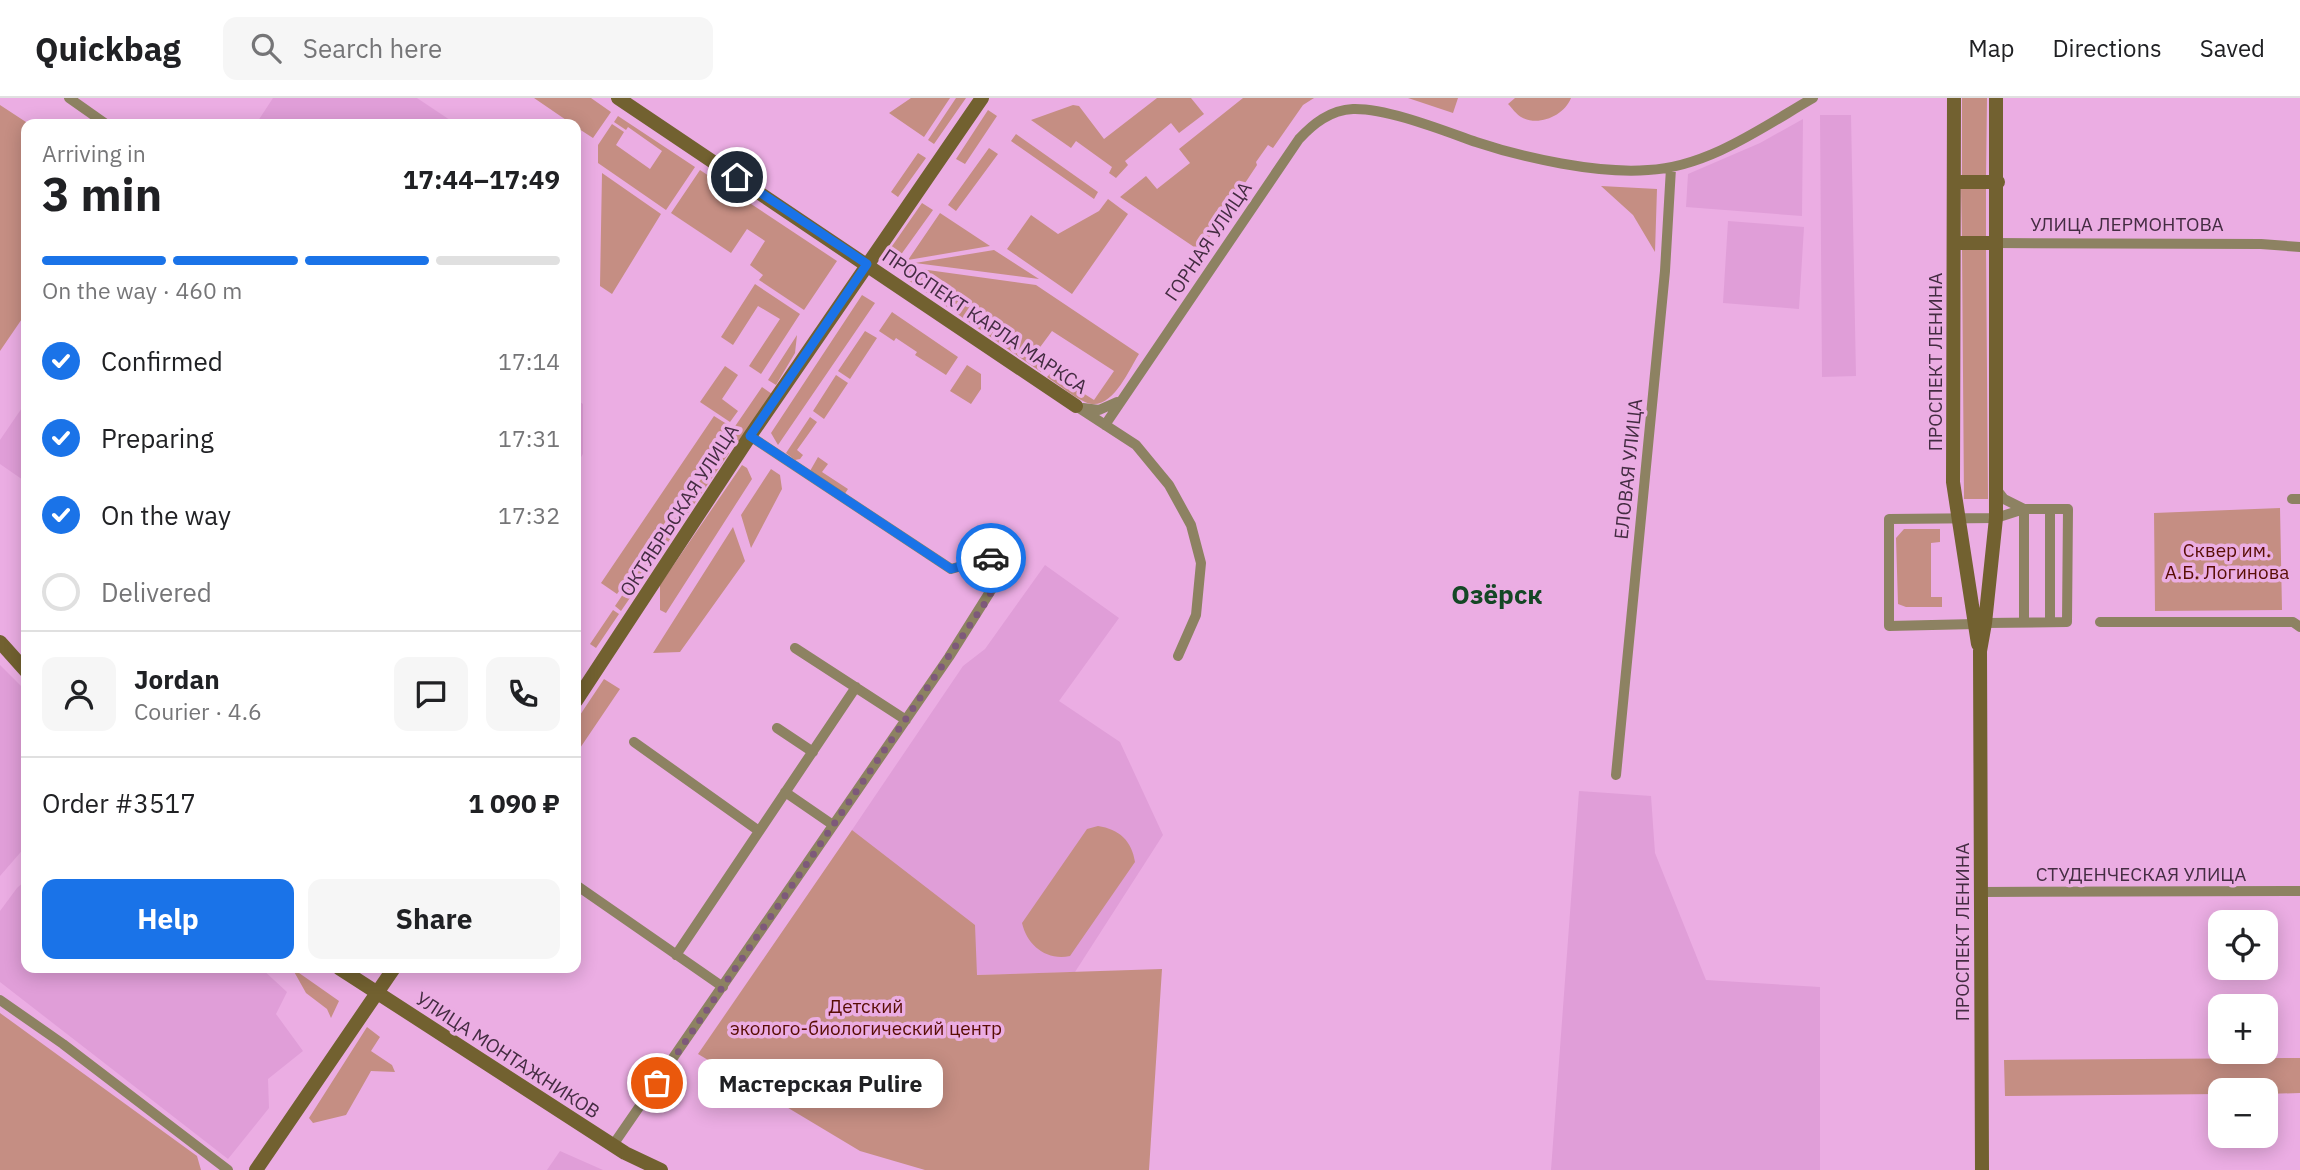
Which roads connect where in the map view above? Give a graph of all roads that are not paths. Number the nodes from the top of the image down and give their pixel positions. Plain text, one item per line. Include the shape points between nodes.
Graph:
1 (69, 98) edge
2 (618, 98) edge
3 (982, 98) edge
4 (1812, 98) edge
5 (1954, 98) edge
6 (1996, 98) edge
7 (99, 119) edge
8 (1671, 167) junction
9 (1954, 182) junction
10 (1998, 182) junction
11 (1954, 243) junction
12 (1996, 243) junction
13 (2300, 247) edge
14 (867, 264) junction
15 (1124, 395) junction
16 (1076, 406) junction
17 (1105, 425) junction
18 (750, 436) junction
19 (1997, 490) junction
20 (2024, 509) junction
21 (2050, 509) junction
22 (1959, 518) junction
23 (1996, 518) junction
24 (2024, 622) junction
25 (2050, 622) junction
26 (2100, 622) dead end
27 (1980, 623) junction
28 (2300, 627) edge
29 (0, 642) edge
30 (795, 648) dead end
31 (1178, 656) dead end
32 (21, 665) edge
33 (856, 687) junction
34 (581, 693) edge
35 (906, 720) junction
36 (777, 729) dead end
37 (634, 742) dead end
38 (813, 751) junction
39 (1616, 775) dead end
40 (785, 792) junction
41 (833, 825) junction
42 (759, 831) junction
43 (581, 888) edge
44 (2300, 891) edge
45 (1982, 892) junction
46 (676, 955) junction
47 (346, 973) edge
48 (391, 973) edge
49 (723, 987) junction
50 (377, 993) junction
51 (0, 1000) edge
52 (613, 1145) junction
53 (228, 1170) edge
54 (256, 1170) edge
55 (661, 1170) edge
56 (1982, 1170) edge

1 - 7 street
2 - 14 street, ПРОСПЕКТ КАРЛА МАРКСА
3 - 14 street, ОКТЯБРЬСКАЯ УЛИЦА
4 - 8 street via 1733,143
5 - 9 street, ПРОСПЕКТ ЛЕНИНА
6 - 10 street, ПРОСПЕКТ ЛЕНИНА
8 - 15 street, ГОРНАЯ УЛИЦА via 1634,171 1525,155 1364,110 1324,117 1299,139
8 - 39 street, ЕЛОВАЯ УЛИЦА
9 - 10 street
9 - 11 street, ПРОСПЕКТ ЛЕНИНА
10 - 12 street, ПРОСПЕКТ ЛЕНИНА
11 - 12 street, УЛИЦА ЛЕРМОНТОВА
11 - 22 street, ПРОСПЕКТ ЛЕНИНА via 1953,482
12 - 13 street, УЛИЦА ЛЕРМОНТОВА
12 - 19 street, ПРОСПЕКТ ЛЕНИНА
14 - 16 street, ПРОСПЕКТ КАРЛА МАРКСА
14 - 18 street, ОКТЯБРЬСКАЯ УЛИЦА
15 - 16 street via 1098,410
15 - 17 street, ГОРНАЯ УЛИЦА
16 - 17 street, ПРОСПЕКТ КАРЛА МАРКСА
17 - 31 street, ПРОСПЕКТ КАРЛА МАРКСА via 1136,445 1169,485 1191,525 1201,563 1196,615
18 - 34 street, ОКТЯБРЬСКАЯ УЛИЦА
18 - 35 street via 951,569 1001,556 1005,560 985,603
19 - 20 street
19 - 23 street, ПРОСПЕКТ ЛЕНИНА
20 - 21 street
20 - 23 street
20 - 24 street
21 - 25 street
21 - 25 street via 2067,509 2067,622
22 - 23 street
22 - 27 street, ПРОСПЕКТ ЛЕНИНА
22 - 27 street via 1889,519 1889,626
23 - 27 street, ПРОСПЕКТ ЛЕНИНА
24 - 25 street
24 - 27 street
26 - 28 street via 2293,622
27 - 45 street, ПРОСПЕКТ ЛЕНИНА
29 - 32 street
30 - 33 street
33 - 35 street
33 - 38 street
35 - 41 street
36 - 38 street
37 - 42 street
38 - 40 street
40 - 41 street
40 - 42 street
41 - 49 street
42 - 46 street
43 - 46 street
44 - 45 street, СТУДЕНЧЕСКАЯ УЛИЦА
45 - 56 street, ПРОСПЕКТ ЛЕНИНА
46 - 49 street
47 - 50 street, УЛИЦА МОНТАЖНИКОВ
48 - 50 street
49 - 52 street
50 - 52 street, УЛИЦА МОНТАЖНИКОВ
50 - 54 street
51 - 53 street
52 - 55 street, УЛИЦА МОНТАЖНИКОВ

